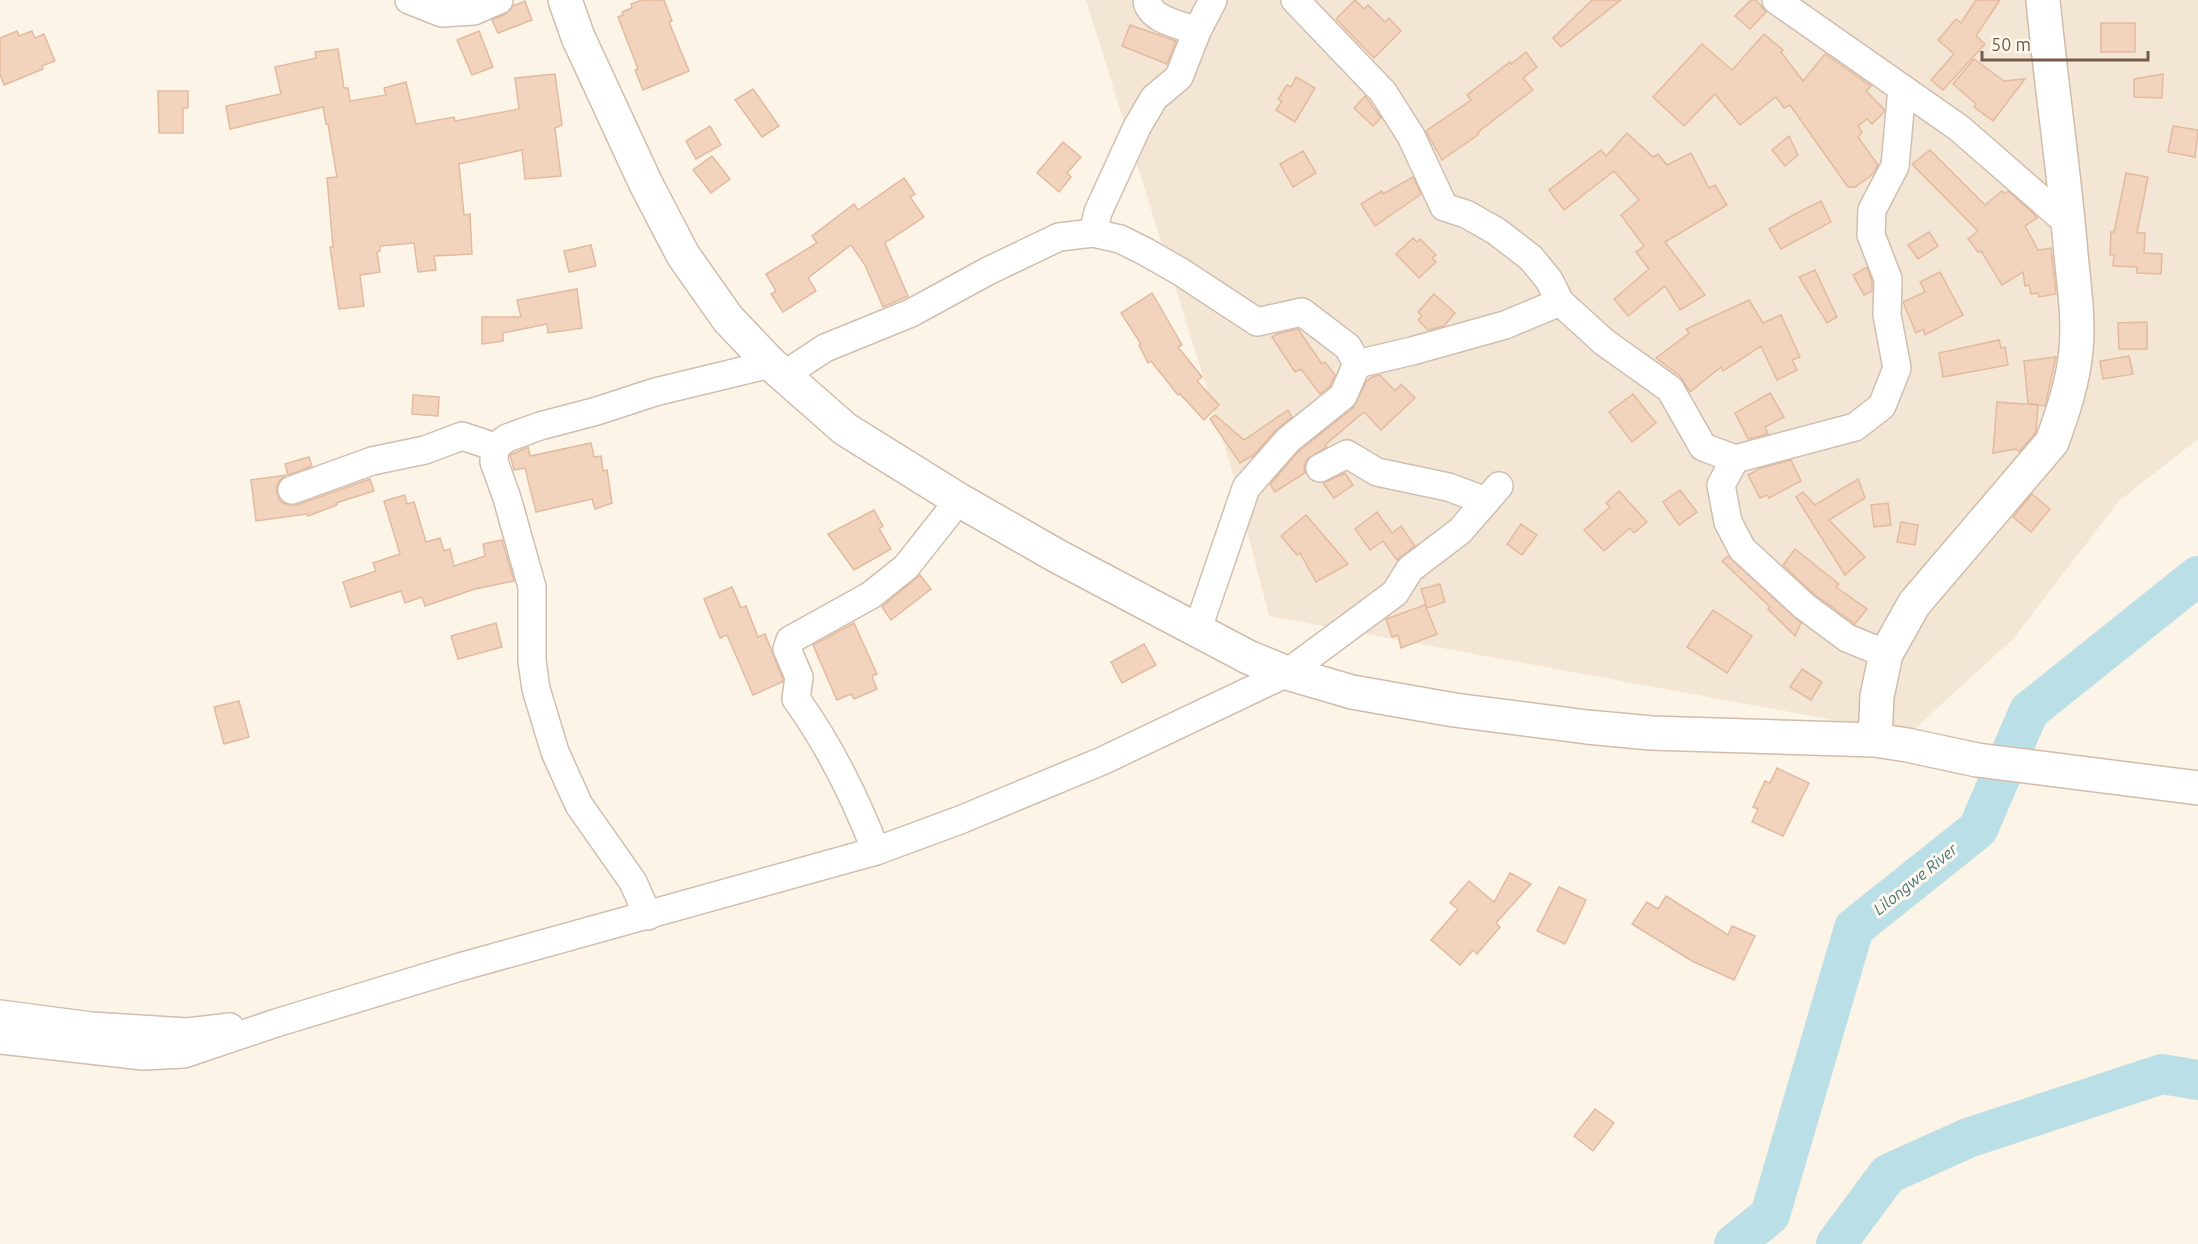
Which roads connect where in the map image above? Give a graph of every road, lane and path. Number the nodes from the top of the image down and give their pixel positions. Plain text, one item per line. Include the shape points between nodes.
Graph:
1 (409, 0) edge
2 (499, 0) edge
3 (565, 0) edge
4 (1147, 0) edge
5 (1213, 0) edge
6 (1295, 0) edge
7 (1776, 0) edge
8 (2043, 0) edge
9 (1197, 31) junction
10 (1902, 88) junction
11 (2069, 224) junction
12 (1093, 233) junction
13 (1560, 302) junction
14 (1357, 364) junction
15 (778, 369) junction
16 (495, 447) junction
17 (1734, 459) junction
18 (1320, 468) dead end
19 (292, 490) dead end
20 (958, 500) junction
21 (1197, 631) junction
22 (1886, 654) junction
23 (1287, 673) junction
24 (1875, 740) junction
25 (2198, 788) edge
26 (876, 851) junction
27 (648, 916) junction
28 (0, 1014) edge
29 (276, 1023) junction
30 (0, 1040) edge

1 - 2 street via 442,13 474,11
3 - 15 street via 613,117 683,255 728,319
4 - 9 street via 1158,17
5 - 9 street
6 - 13 street via 1383,92 1411,136 1444,207 1467,214 1496,231 1531,258
7 - 10 street
8 - 11 street
9 - 12 street via 1179,77 1154,98 1137,127 1098,212
10 - 11 street via 1959,128
10 - 17 street via 1895,166 1872,210 1871,235 1888,279 1887,315 1898,368 1882,406 1855,427
11 - 22 street via 2076,348 2073,374 2052,442 1914,604
12 - 14 street via 1120,239 1146,252 1257,322 1302,312 1348,347
12 - 15 street via 1059,237 911,313
13 - 14 street via 1505,325
13 - 17 street via 1604,342 1670,389 1703,447
14 - 21 street via 1343,396 1288,440 1246,488
15 - 16 street via 655,392 540,426 507,438
15 - 20 street via 845,429
16 - 19 street via 462,436 425,450 372,461
16 - 27 street via 495,462 532,587 532,661 555,752 579,805 633,882
17 - 22 street via 1721,485 1728,522 1742,549 1830,626 1847,638
18 - 23 street via 1347,454 1377,472 1493,494 1460,531 1410,569 1395,593
20 - 21 street
20 - 26 street via 906,567 871,595 790,640 787,649 799,677 796,699 826,744
21 - 23 street
22 - 24 street via 1877,696
23 - 24 street via 1352,692 1587,727 1651,733
23 - 26 street via 1102,761
24 - 25 street via 2049,771
26 - 27 street
27 - 29 street via 573,934
28 - 29 street via 91,1026 187,1032
29 - 30 street via 184,1054 143,1056

